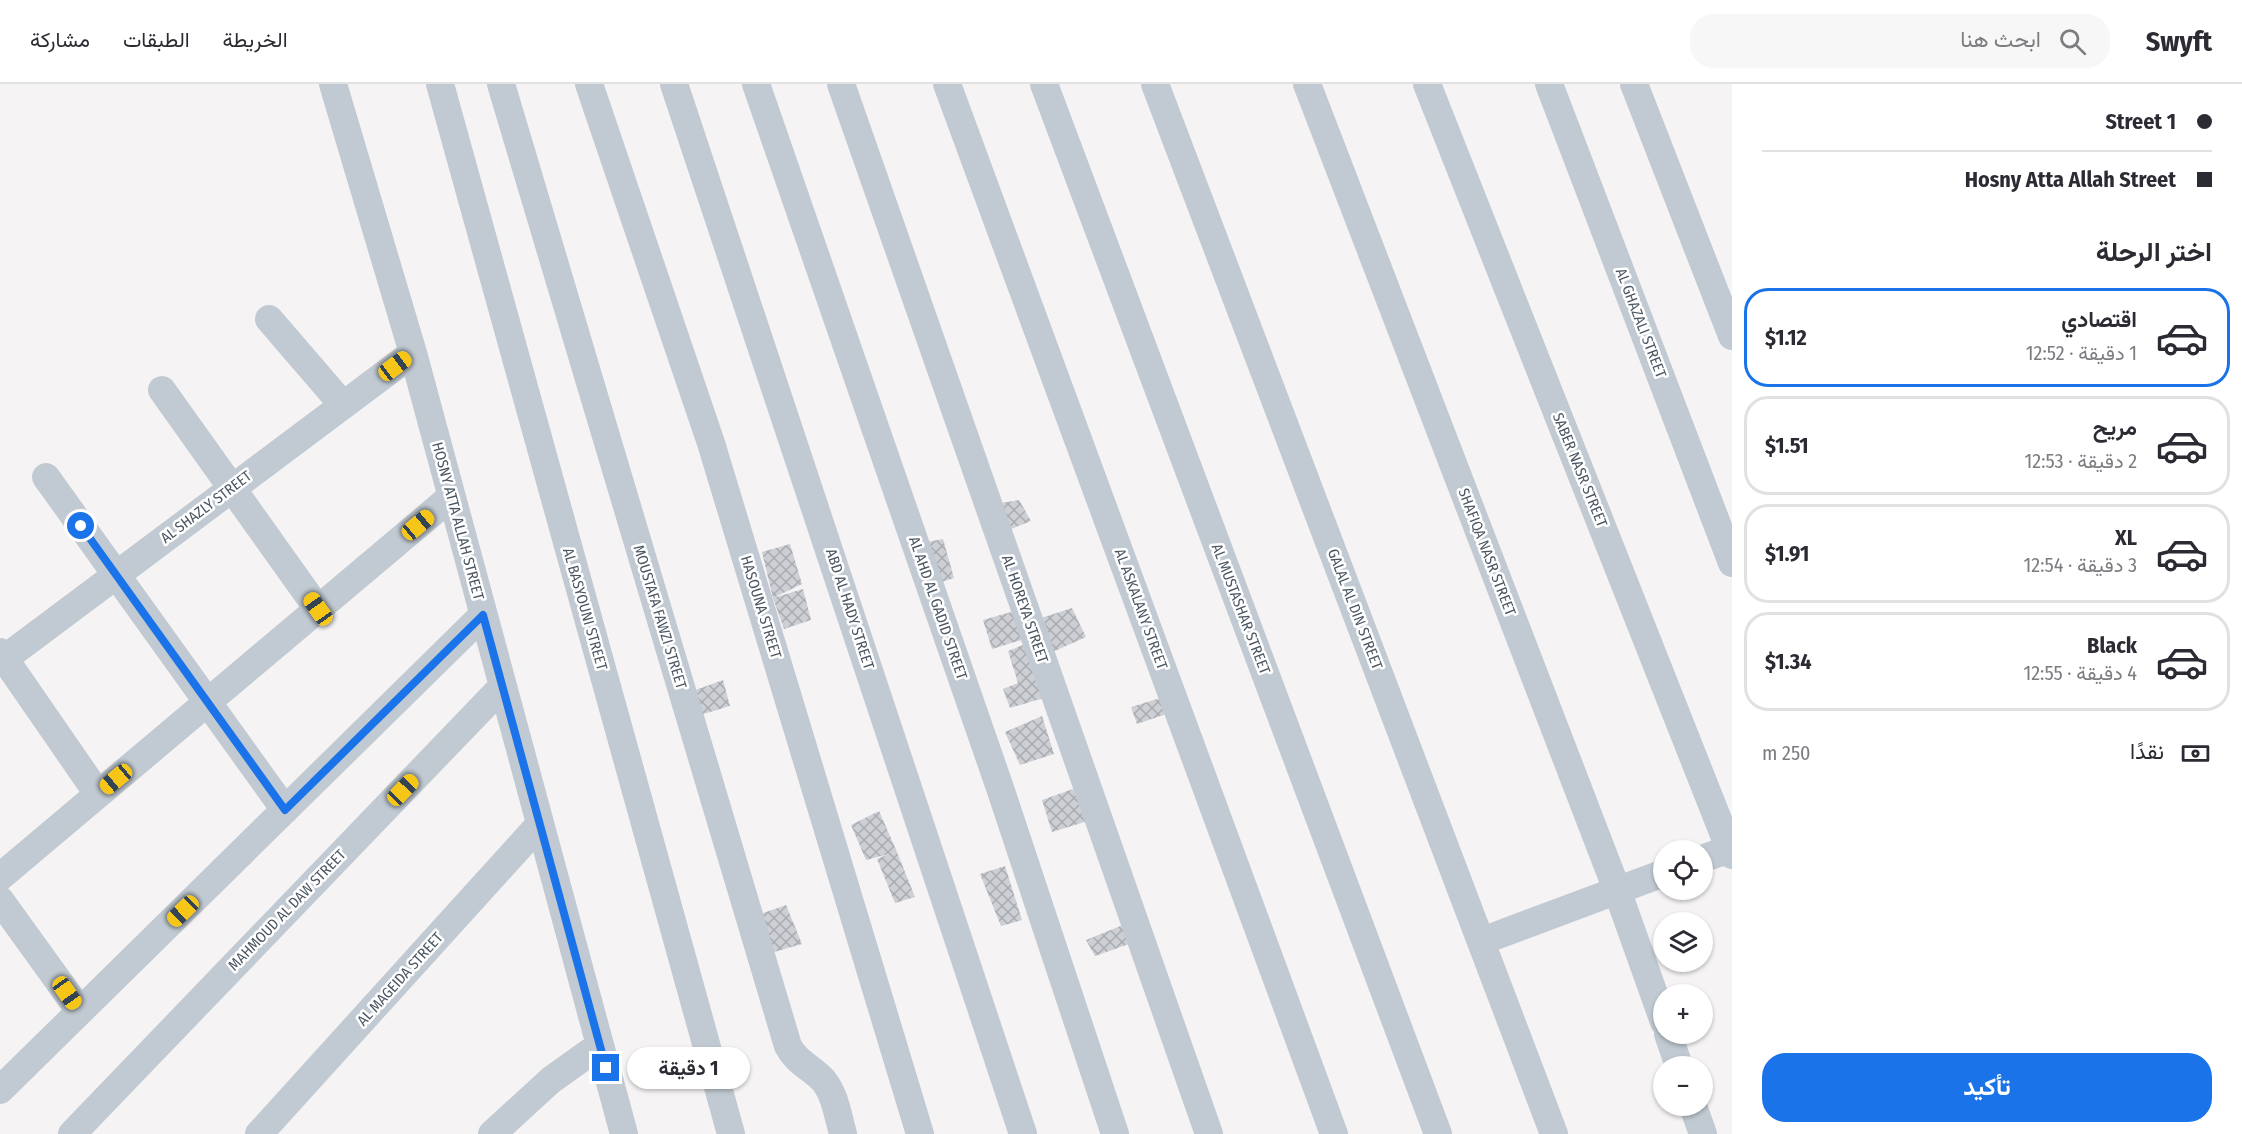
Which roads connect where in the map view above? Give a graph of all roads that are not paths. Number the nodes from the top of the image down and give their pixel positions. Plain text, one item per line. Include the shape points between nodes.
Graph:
1 (333, 84) edge
2 (440, 84) edge
3 (501, 84) edge
4 (589, 84) edge
5 (674, 84) edge
6 (756, 84) edge
7 (841, 84) edge
8 (947, 84) edge
9 (1044, 84) edge
10 (1155, 84) edge
11 (1307, 84) edge
12 (1427, 84) edge
13 (1549, 84) edge
14 (1634, 84) edge
15 (269, 319) dead end
16 (1732, 336) edge
17 (412, 353) junction
18 (162, 390) dead end
19 (343, 405) junction
20 (46, 477) dead end
21 (232, 488) junction
22 (451, 497) junction
23 (1732, 563) edge
24 (116, 575) junction
25 (318, 609) junction
26 (483, 615) junction
27 (1, 657) edge
28 (503, 686) junction
29 (208, 703) junction
30 (98, 794) junction
31 (285, 810) junction
32 (540, 824) junction
33 (1731, 851) edge
34 (1713, 856) edge
35 (0, 877) edge
36 (1653, 877) edge
37 (1617, 890) junction
38 (0, 900) edge
39 (1482, 941) junction
40 (1653, 991) edge
41 (80, 1011) junction
42 (600, 1046) junction
43 (0, 1090) edge
44 (1697, 1116) edge
45 (72, 1134) edge
46 (259, 1134) edge
47 (492, 1134) edge
48 (624, 1134) edge
49 (731, 1134) edge
50 (843, 1134) edge
51 (920, 1134) edge
52 (1023, 1134) edge
53 (1115, 1134) edge
54 (1209, 1134) edge
55 (1334, 1134) edge
56 (1438, 1134) edge
57 (1554, 1134) edge
58 (1703, 1134) edge

1 - 17 street, HOSNY ATTA ALLAH STREET
2 - 49 street, AL BASYOUNI STREET
3 - 50 street, MOUSTAFA FAWZI STREET via 788,1046 793,1056 829,1088
4 - 51 street, HASOUNA STREET via 711,443
5 - 52 street, ABD AL HADY STREET
6 - 53 street, AL AHD AL GADID STREET via 1000,788
7 - 54 street, AL HOREYA STREET
8 - 55 street, AL ASKALANY STREET
9 - 56 street, AL MUSTASHAR STREET
10 - 39 street, GALAL AL DIN STREET
11 - 37 street, SHAFIQA NASR STREET
12 - 33 street, SABER NASR STREET
13 - 23 street, AL GHAZALI STREET
14 - 16 street
15 - 19 street
17 - 19 street, AL SHAZLY STREET
17 - 22 street, HOSNY ATTA ALLAH STREET
18 - 21 street
19 - 21 street, AL SHAZLY STREET
20 - 24 street
21 - 24 street, AL SHAZLY STREET
21 - 25 street
22 - 25 street
22 - 26 street, HOSNY ATTA ALLAH STREET
24 - 27 street, AL SHAZLY STREET
24 - 29 street
25 - 29 street
26 - 28 street, HOSNY ATTA ALLAH STREET
26 - 31 street
27 - 30 street
28 - 32 street, HOSNY ATTA ALLAH STREET
28 - 45 street, MAHMOUD AL DAW STREET
29 - 30 street
29 - 31 street
30 - 35 street
31 - 41 street
32 - 42 street, HOSNY ATTA ALLAH STREET
32 - 46 street, AL MAGEIDA STREET
33 - 34 street
36 - 37 street
37 - 39 street
37 - 40 street, SHAFIQA NASR STREET
38 - 41 street
39 - 57 street, GALAL AL DIN STREET
41 - 43 street
42 - 47 street via 550,1080
42 - 48 street, HOSNY ATTA ALLAH STREET
44 - 58 street

